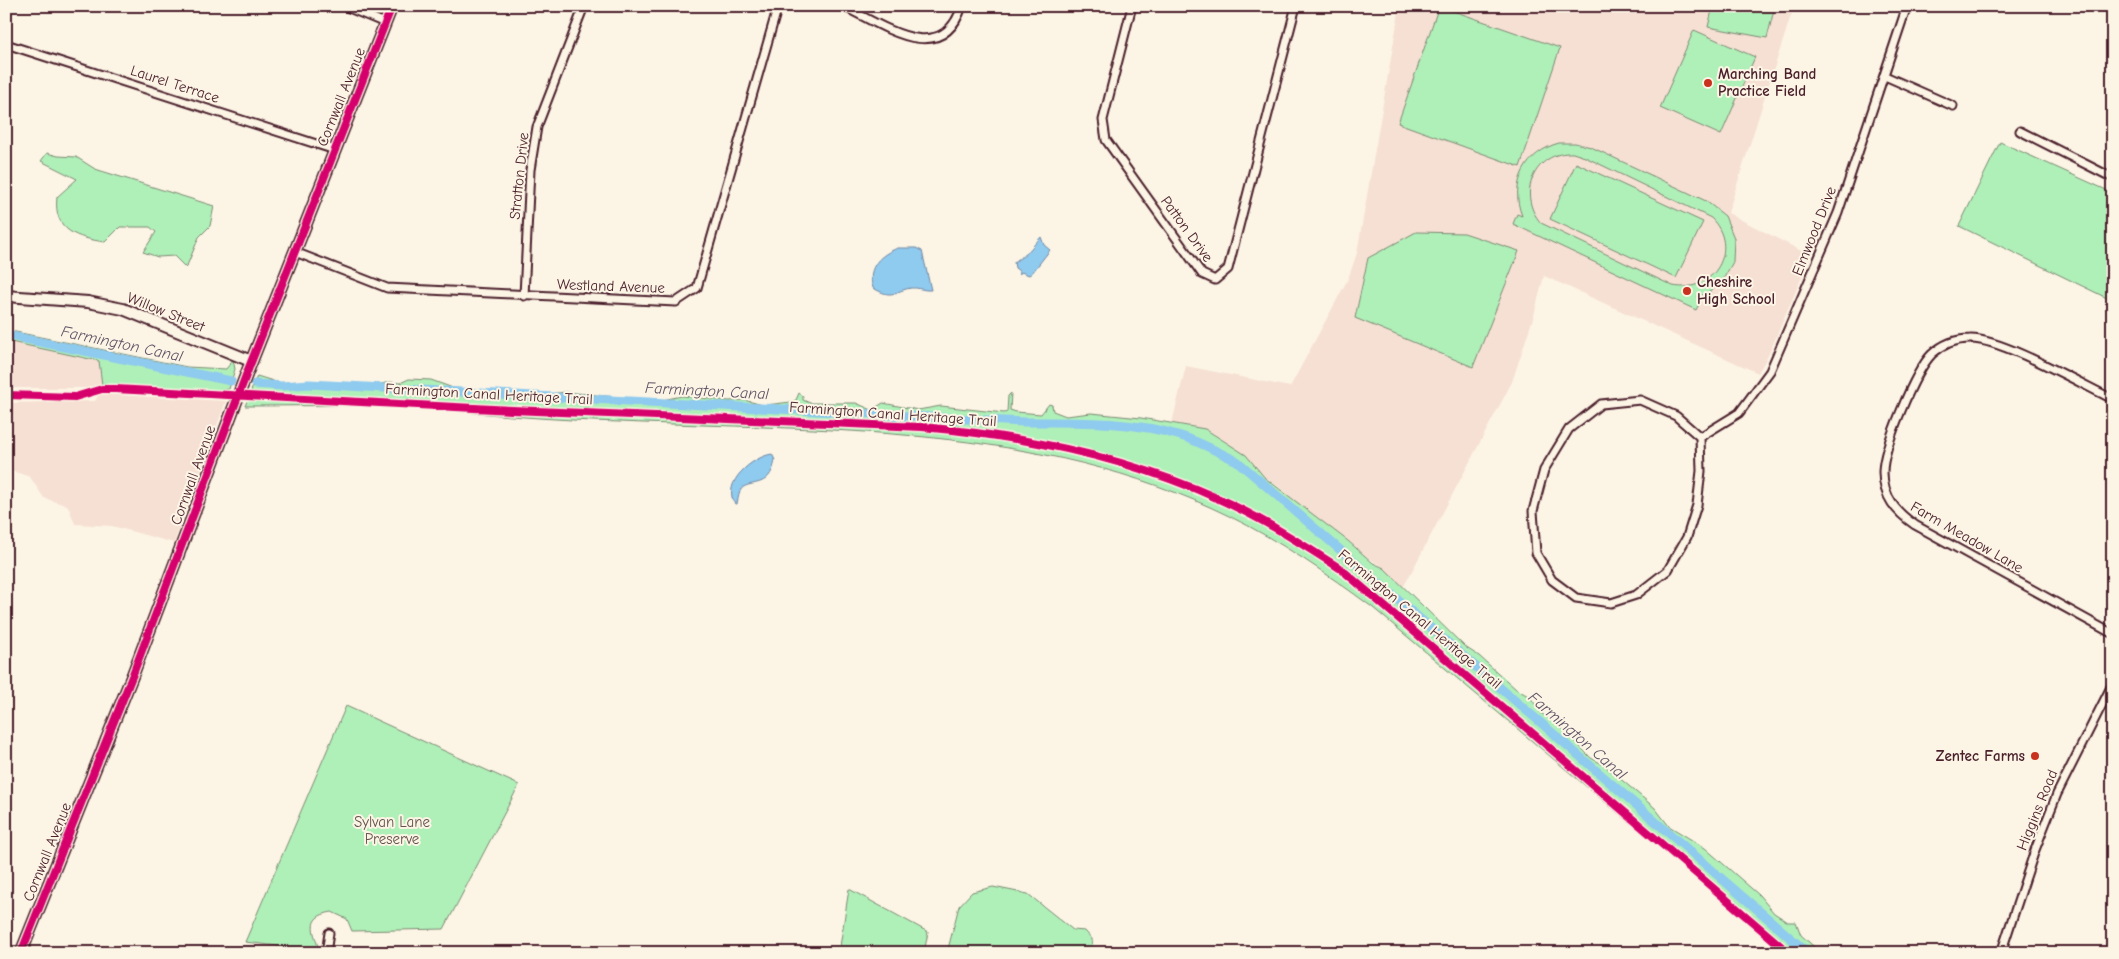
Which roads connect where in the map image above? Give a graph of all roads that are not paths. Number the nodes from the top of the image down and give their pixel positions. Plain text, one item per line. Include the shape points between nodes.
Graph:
1 (344, 6) edge
2 (392, 6) edge
3 (584, 6) edge
4 (778, 6) edge
5 (843, 6) edge
6 (962, 6) edge
7 (1132, 6) edge
8 (1296, 6) edge
9 (1907, 6) edge
10 (385, 23) junction
11 (6, 44) edge
12 (1885, 76) junction
13 (1954, 106) dead end
14 (2020, 132) dead end
15 (335, 150) junction
16 (2113, 178) edge
17 (295, 252) junction
18 (6, 296) edge
19 (524, 296) junction
20 (251, 362) junction
21 (2113, 400) edge
22 (1700, 437) junction
23 (2113, 634) edge
24 (2113, 683) edge
25 (329, 933) dead end
26 (22, 953) edge
27 (326, 953) edge
28 (2000, 953) edge

1 - 10 street
2 - 10 street, Cornwall Avenue
3 - 19 street, Stratton Drive via 537,127 530,170
4 - 19 street, Westland Avenue via 697,288 676,302
5 - 6 street via 907,35 926,40 946,34 958,19
7 - 8 street, Patton Drive via 1103,120 1106,140 1202,274 1215,280 1228,268
9 - 12 street, Elmwood Drive
10 - 15 street, Cornwall Avenue
11 - 15 street, Laurel Terrace
12 - 13 street
12 - 22 street, Elmwood Drive via 1838,213 1770,371 1739,413
14 - 16 street
15 - 17 street, Cornwall Avenue
17 - 19 street, Westland Avenue via 387,288
17 - 20 street, Cornwall Avenue
18 - 20 street, Willow Street via 88,302 123,309
20 - 26 street, Cornwall Avenue
21 - 23 street, Farm Meadow Lane via 1993,342 1970,339 1948,343 1932,354 1918,372 1885,454 1883,474 1888,495 1897,512 1915,525
22 - 22 street via 1676,416 1640,400 1601,404 1568,430 1544,470 1533,511 1536,553 1552,580 1576,598 1611,603 1636,594 1668,570 1687,537 1697,505
24 - 28 street, Higgins Road via 2060,787 2034,850
25 - 27 street

